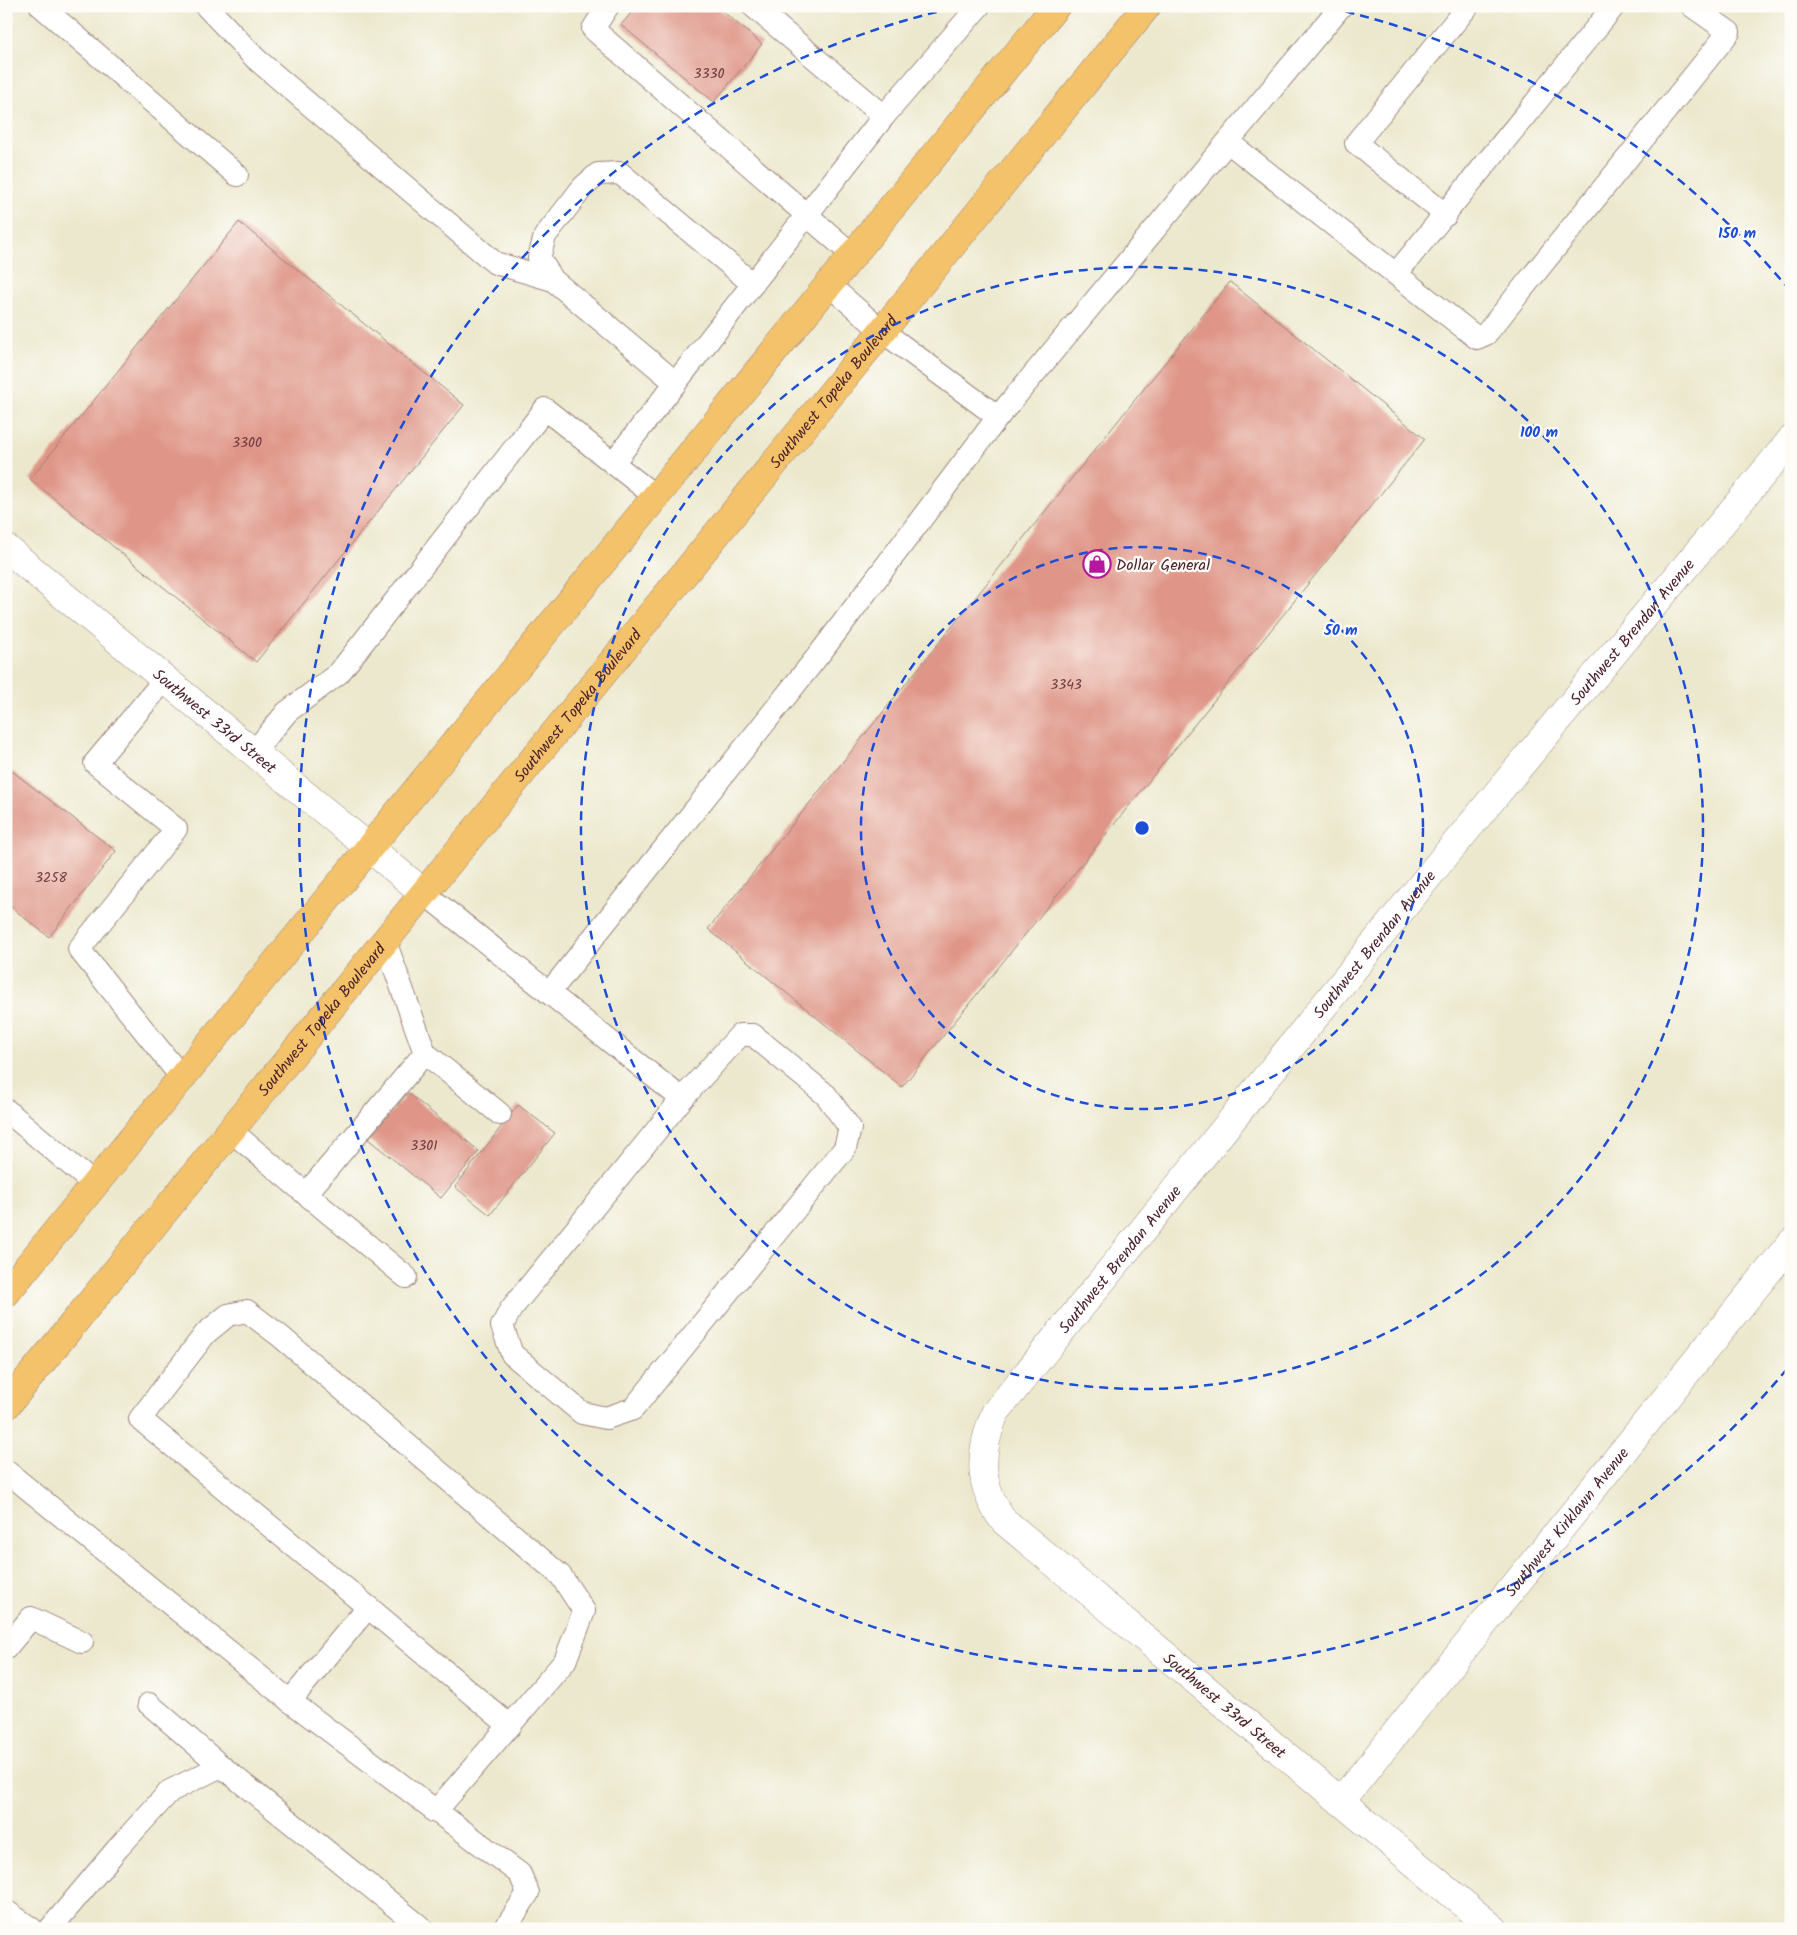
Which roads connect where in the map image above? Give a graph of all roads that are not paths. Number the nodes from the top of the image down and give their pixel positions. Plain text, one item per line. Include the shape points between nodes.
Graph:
1 (41, 6) edge
2 (206, 6) edge
3 (608, 6) edge
4 (753, 6) edge
5 (978, 6) edge
6 (1056, 6) edge
7 (1148, 6) edge
8 (1341, 6) edge
9 (1468, 6) edge
10 (1614, 6) edge
11 (1692, 6) edge
12 (884, 116) junction
13 (1228, 142) junction
14 (237, 175) dead end
15 (808, 215) junction
16 (1446, 215) junction
17 (854, 256) junction
18 (1396, 274) junction
19 (553, 280) junction
20 (753, 284) junction
21 (830, 286) junction
22 (882, 331) junction
23 (676, 383) junction
24 (998, 417) junction
25 (1791, 440) edge
26 (613, 462) junction
27 (656, 497) junction
28 (6, 548) edge
29 (165, 679) junction
30 (254, 752) junction
31 (371, 848) junction
32 (424, 893) junction
33 (385, 941) junction
34 (549, 993) junction
35 (425, 1053) junction
36 (182, 1078) junction
37 (682, 1099) junction
38 (500, 1114) dead end
39 (8, 1116) edge
40 (230, 1130) junction
41 (95, 1185) junction
42 (306, 1194) junction
43 (1791, 1242) edge
44 (406, 1277) dead end
45 (6, 1293) edge
46 (6, 1406) edge
47 (982, 1463) joint
48 (6, 1472) edge
49 (368, 1607) junction
50 (82, 1642) dead end
51 (6, 1648) edge
52 (290, 1701) junction
53 (149, 1704) dead end
54 (510, 1726) junction
55 (221, 1766) junction
56 (1340, 1801) junction
57 (435, 1812) junction
58 (6, 1911) edge
59 (32, 1929) edge
60 (50, 1929) edge
61 (423, 1929) edge
62 (505, 1929) edge
63 (1494, 1929) edge

1 - 14 lane
2 - 19 lane via 255,58 496,263
3 - 15 lane via 593,29
4 - 12 lane
5 - 12 lane
6 - 17 main road
7 - 22 main road, Southwest Topeka Boulevard
8 - 13 lane
9 - 16 lane via 1356,143
10 - 16 lane
11 - 18 lane via 1729,32 1486,334 1477,338
12 - 15 lane
13 - 18 lane
13 - 24 lane
15 - 17 lane
15 - 20 lane
16 - 18 lane
17 - 21 main road
19 - 20 lane via 539,258 545,236 583,187 598,174 620,173
19 - 23 lane
20 - 23 lane
21 - 22 lane
21 - 27 main road
22 - 24 lane
22 - 32 main road, Southwest Topeka Boulevard
23 - 26 lane
24 - 34 lane via 821,652
25 - 47 street, Southwest Brendan Avenue via 1440,862 995,1413 985,1436
26 - 27 lane
26 - 30 lane via 545,409 339,673 286,712
27 - 31 main road
28 - 29 street, Southwest 33rd Street
29 - 30 street, Southwest 33rd Street
29 - 36 lane via 95,763 176,829 79,949
30 - 31 street, Southwest 33rd Street
31 - 32 street, Southwest 33rd Street
31 - 36 main road
32 - 33 main road, Southwest Topeka Boulevard
32 - 34 lane
33 - 35 lane
33 - 40 main road, Southwest Topeka Boulevard
34 - 37 lane
35 - 38 lane
35 - 42 lane
36 - 41 main road
37 - 37 lane via 511,1308 502,1326 512,1354 582,1413 606,1418 633,1409 845,1148 850,1128 826,1095 753,1035 740,1035
39 - 41 lane
40 - 42 lane
40 - 46 main road, Southwest Topeka Boulevard
41 - 45 main road
42 - 44 lane
43 - 56 street, Southwest Kirklawn Avenue
47 - 56 street, Southwest 33rd Street via 986,1487 1004,1522
48 - 52 lane
49 - 52 lane
49 - 54 lane
49 - 54 lane via 140,1419 206,1334 228,1315 247,1311 280,1336 561,1576 584,1611 565,1661
50 - 51 lane via 31,1618
52 - 57 lane
53 - 55 lane
54 - 57 lane
55 - 60 lane via 170,1791
55 - 61 lane
56 - 63 street, Southwest 33rd Street
57 - 62 lane via 520,1874 528,1893
58 - 59 lane

